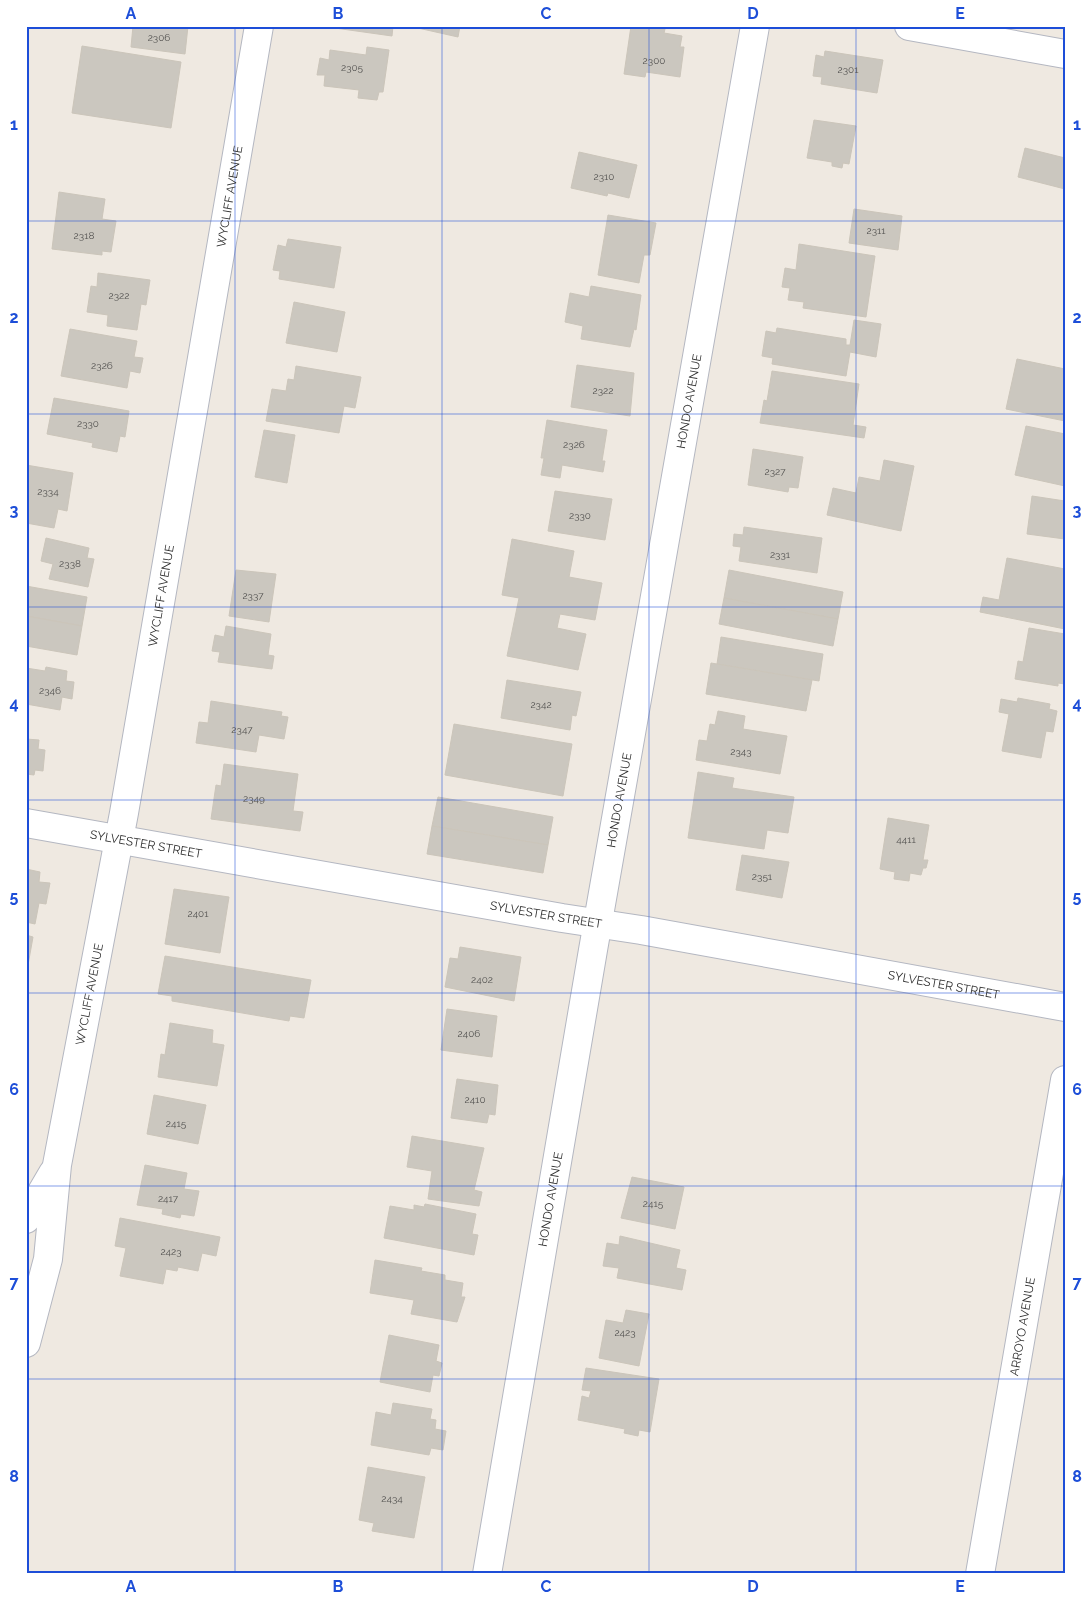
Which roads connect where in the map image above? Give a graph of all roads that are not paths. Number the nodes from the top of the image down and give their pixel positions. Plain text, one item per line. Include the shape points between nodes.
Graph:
1 (259, 26) edge
2 (755, 26) edge
3 (909, 26) edge
4 (1065, 54) edge
5 (26, 823) edge
6 (119, 839) junction
7 (598, 924) junction
8 (1065, 1007) edge
9 (1065, 1080) edge
10 (57, 1165) junction
11 (26, 1218) edge
12 (26, 1342) edge
13 (486, 1574) edge
14 (980, 1574) edge

1 - 6 street, WYCLIFF AVENUE
2 - 7 street, HONDO AVENUE
3 - 4 street
5 - 6 street, SYLVESTER STREET
6 - 7 street, SYLVESTER STREET
6 - 10 street, WYCLIFF AVENUE
7 - 8 street, SYLVESTER STREET
7 - 13 street, HONDO AVENUE
9 - 14 street, ARROYO AVENUE
10 - 11 street, WYCLIFF AVENUE
10 - 12 street, WYCLIFF AVENUE via 48,1260

